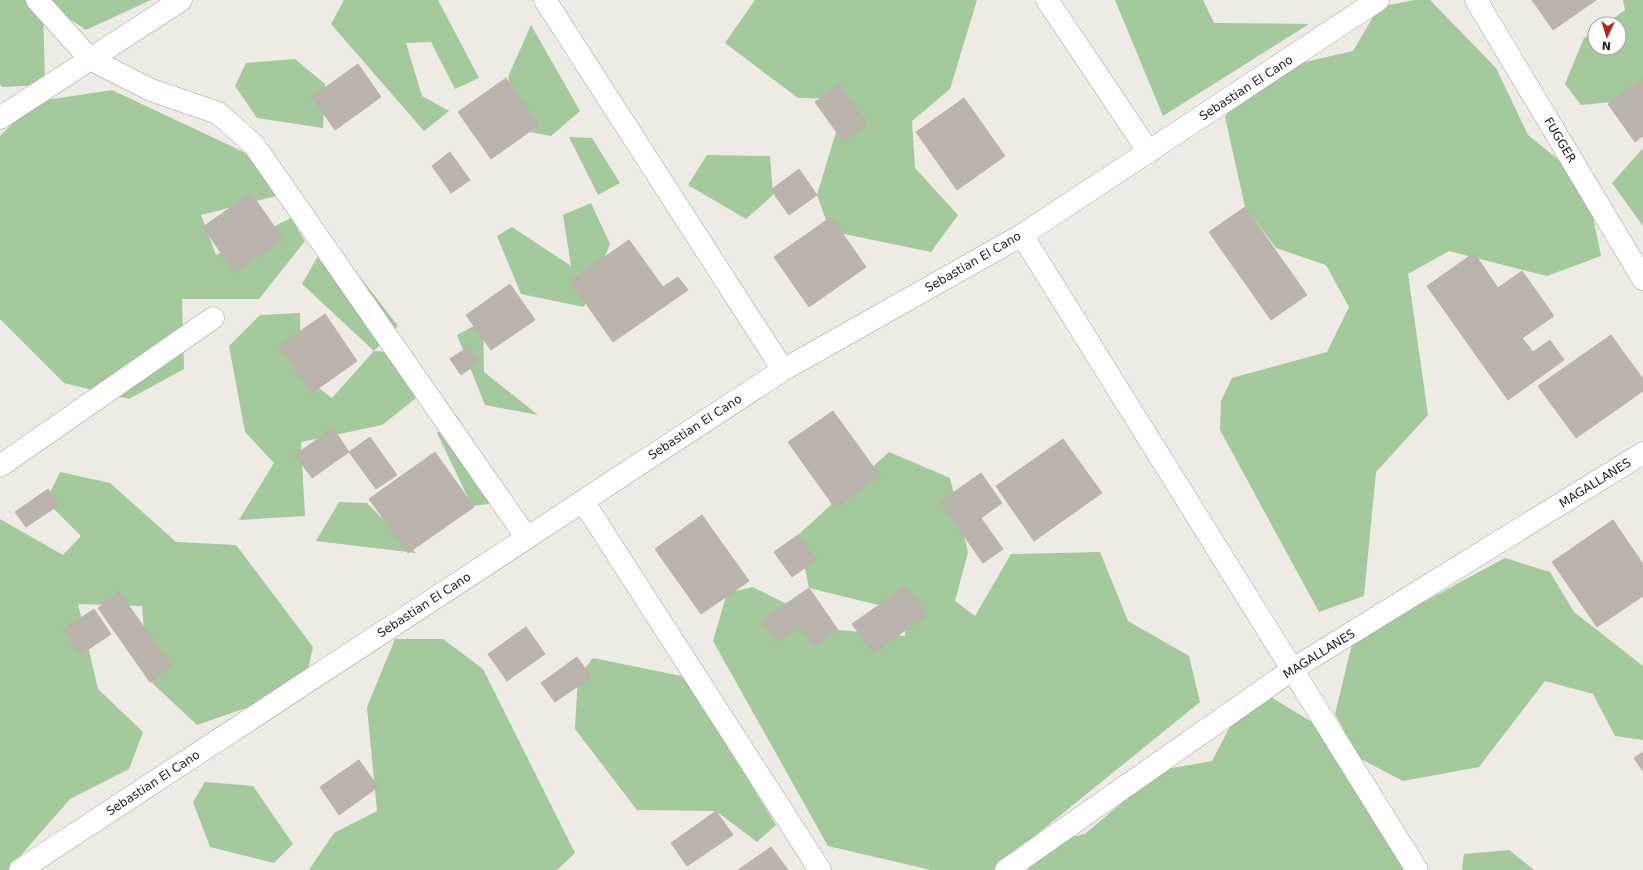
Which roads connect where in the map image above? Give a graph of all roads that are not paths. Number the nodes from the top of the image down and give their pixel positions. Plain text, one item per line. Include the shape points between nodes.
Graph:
1 (37, 0) edge
2 (181, 0) edge
3 (545, 0) edge
4 (1047, 0) edge
5 (1378, 0) edge
6 (1476, 0) edge
7 (90, 60) junction
8 (0, 118) edge
9 (1149, 152) junction
10 (1022, 235) junction
11 (1643, 279) edge
12 (213, 318) dead end
13 (783, 370) junction
14 (1643, 453) edge
15 (0, 466) edge
16 (583, 501) junction
17 (527, 538) junction
18 (1293, 669) junction
19 (20, 870) edge
20 (820, 870) edge
21 (1006, 870) edge
22 (1417, 870) edge

1 - 7 street
2 - 7 street
3 - 13 street
4 - 9 street
5 - 9 street, Sebastian El Cano
6 - 11 street, FUGGER
7 - 8 street
7 - 17 street via 151,90 218,114 254,145
9 - 10 street, Sebastian El Cano
10 - 13 street, Sebastian El Cano
10 - 18 street
12 - 15 street
13 - 16 street, Sebastian El Cano
14 - 18 street, MAGALLANES
16 - 17 street, Sebastian El Cano
16 - 20 street
17 - 19 street, Sebastian El Cano
18 - 21 street, MAGALLANES
18 - 22 street

